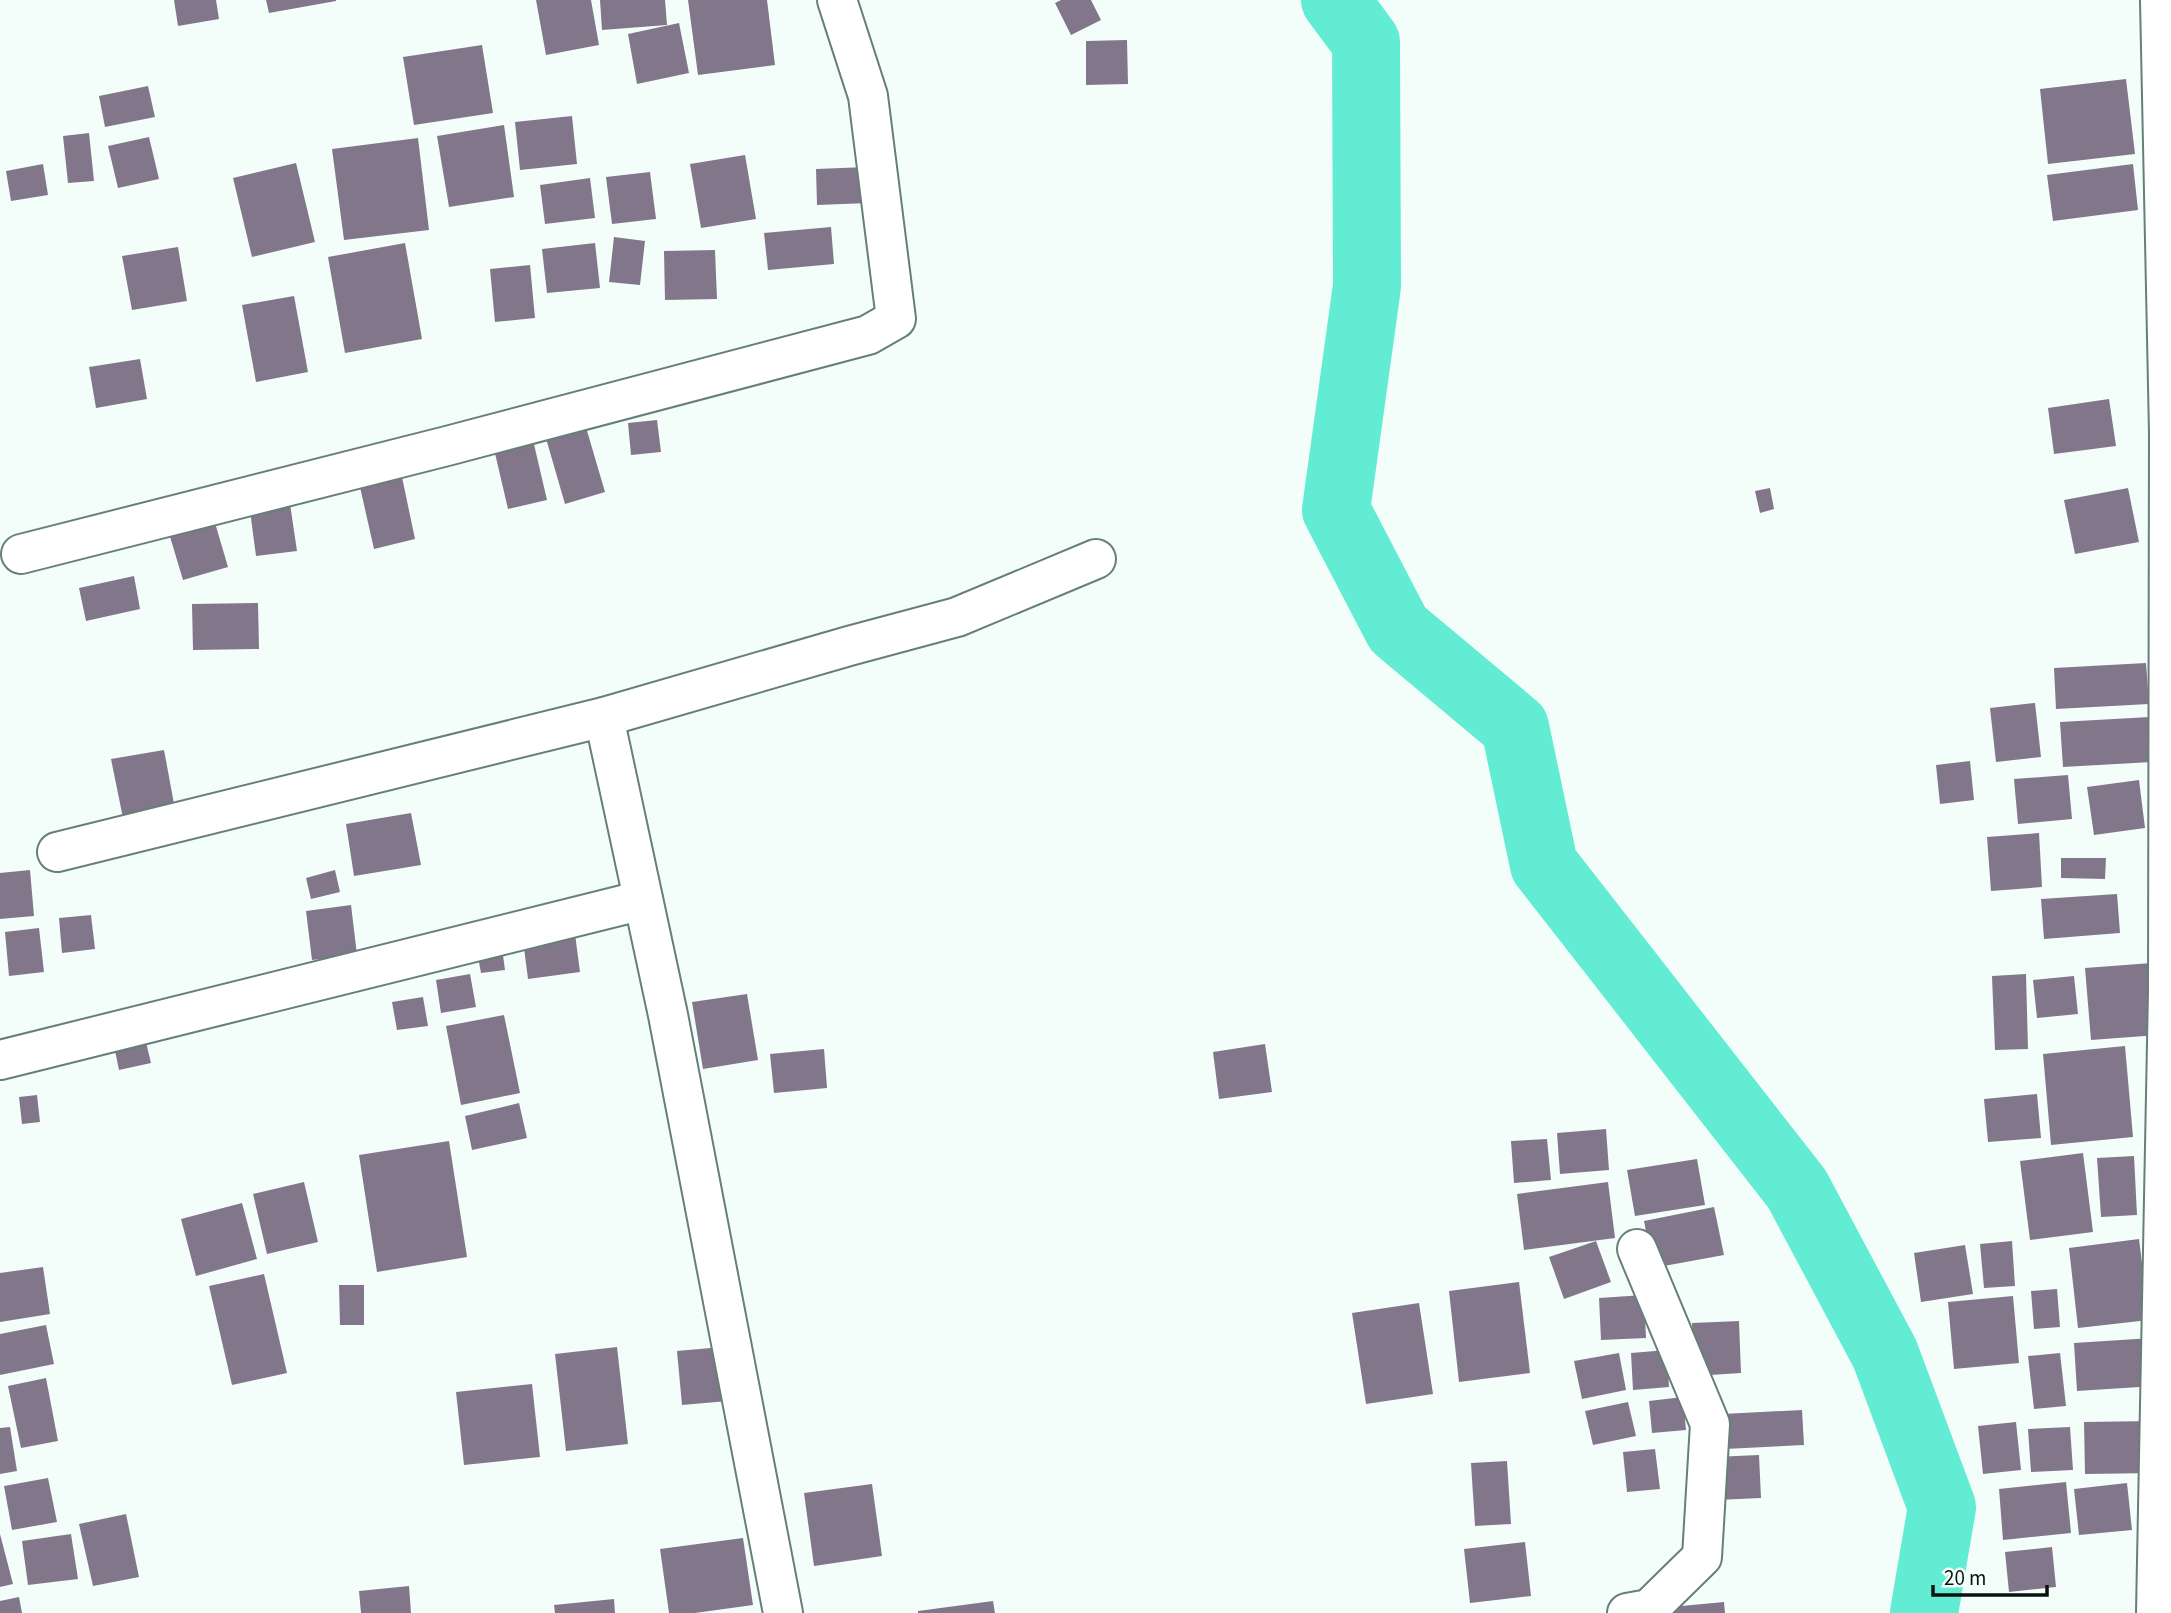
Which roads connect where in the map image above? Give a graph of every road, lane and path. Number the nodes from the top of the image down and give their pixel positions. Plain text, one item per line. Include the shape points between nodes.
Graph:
1 (837, 0) edge
2 (2160, 0) edge
3 (20, 554) dead end
4 (1096, 559) dead end
5 (604, 717) junction
6 (57, 852) dead end
7 (643, 900) junction
8 (2170, 962) edge
9 (0, 1060) edge
10 (1637, 1249) dead end
11 (783, 1613) edge
12 (1627, 1613) edge
13 (2156, 1613) edge

1 - 3 street via 867,96 897,319 868,335
2 - 8 street
4 - 5 street via 957,617
5 - 6 street
5 - 7 street
7 - 9 street
7 - 11 street
8 - 13 street
10 - 12 street via 1710,1424 1702,1557 1649,1608

